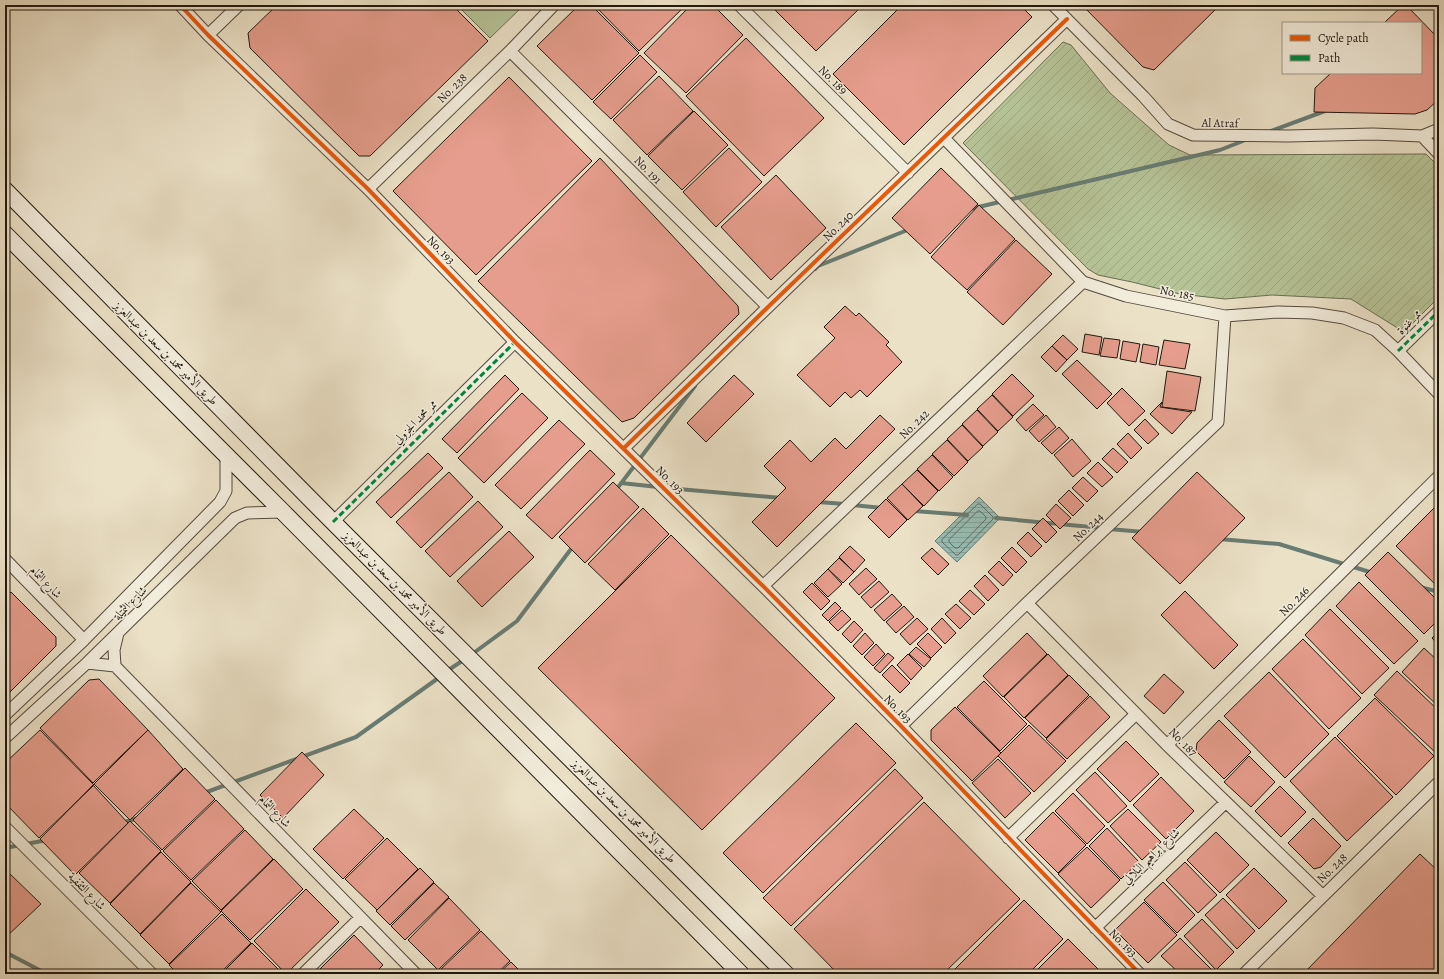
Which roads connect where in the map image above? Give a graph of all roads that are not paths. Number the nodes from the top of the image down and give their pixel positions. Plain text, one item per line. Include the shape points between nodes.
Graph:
1 (180, 5) edge
2 (239, 5) edge
3 (554, 5) edge
4 (739, 5) edge
5 (1053, 5) edge
6 (1067, 19) junction
7 (208, 35) junction
8 (510, 51) junction
9 (1439, 129) edge
10 (1422, 136) junction
11 (944, 138) junction
12 (1439, 154) edge
13 (908, 173) junction
14 (368, 189) junction
15 (5, 190) edge
16 (5, 234) edge
17 (1083, 282) junction
18 (768, 307) junction
19 (1439, 311) edge
20 (1225, 316) junction
21 (515, 342) junction
22 (1398, 351) junction
23 (1439, 394) edge
24 (624, 448) junction
25 (226, 455) junction
26 (1439, 476) edge
27 (283, 512) junction
28 (333, 522) junction
29 (5, 559) edge
30 (763, 586) junction
31 (1027, 603) junction
32 (118, 633) junction
33 (84, 640) junction
34 (87, 663) junction
35 (115, 666) junction
36 (1136, 714) junction
37 (5, 715) edge
38 (900, 726) junction
39 (5, 738) edge
40 (1167, 745) junction
41 (1439, 782) edge
42 (1226, 802) junction
43 (5, 827) edge
44 (1008, 838) junction
45 (1322, 896) junction
46 (360, 918) junction
47 (1095, 928) junction
48 (152, 974) edge
49 (303, 974) edge
50 (416, 974) edge
51 (741, 974) edge
52 (786, 974) edge
53 (1140, 974) edge
54 (1244, 974) edge

1 - 7 street, No. 193
2 - 7 street
3 - 8 street, No. 238
4 - 13 street, No. 189
5 - 6 street, Al Atraf
6 - 10 street, Al Atraf via 1168,124 1193,135
6 - 11 street, No. 240
7 - 14 street, No. 193
8 - 14 street, No. 238
8 - 18 street, No. 191
9 - 10 street, Al Atraf
10 - 12 street
11 - 13 street, No. 240
11 - 17 street, No. 185
13 - 18 street, No. 240
14 - 21 street, No. 193
15 - 28 main road, طريق الأمير محمد بن سعد بن عبدالعزيز
16 - 25 main road
17 - 20 street, No. 185 via 1126,296
17 - 30 street, No. 242
18 - 24 street, No. 240
19 - 22 street, ممر غنوة
20 - 22 street, No. 185 via 1285,312 1344,318 1375,330
20 - 31 street, No. 244 via 1218,422
21 - 24 street, No. 193
21 - 28 street, ممر محمد الجزولي
22 - 23 street, No. 185
24 - 30 street, No. 193
25 - 27 main road
25 - 33 street, شارع الثميلة via 226,491 220,502
26 - 40 street, No. 246
27 - 32 street, شارع الثميلة via 247,512 235,518
27 - 51 main road
28 - 52 main road, طريق الأمير محمد بن سعد بن عبدالعزيز
29 - 33 street, شارع الثمام
30 - 38 street, No. 193
31 - 36 street, No. 187
31 - 38 street, No. 244
32 - 34 street, شارع الثميلة
32 - 35 street via 114,650
33 - 37 street, شارع الثميلة
34 - 35 street
34 - 39 street, شارع الثميلة
35 - 46 street, شارع الثمام
36 - 40 street, No. 187
36 - 44 street
38 - 44 street, No. 193
40 - 42 street, No. 187
41 - 45 street, No. 248
42 - 45 street, No. 187
42 - 47 street, شارع إبراهيم البلالي
43 - 48 street, شارع الثقفية
44 - 47 street, No. 193
45 - 54 street, No. 248
46 - 49 street
46 - 50 street, شارع الثمام
47 - 53 street, No. 193

